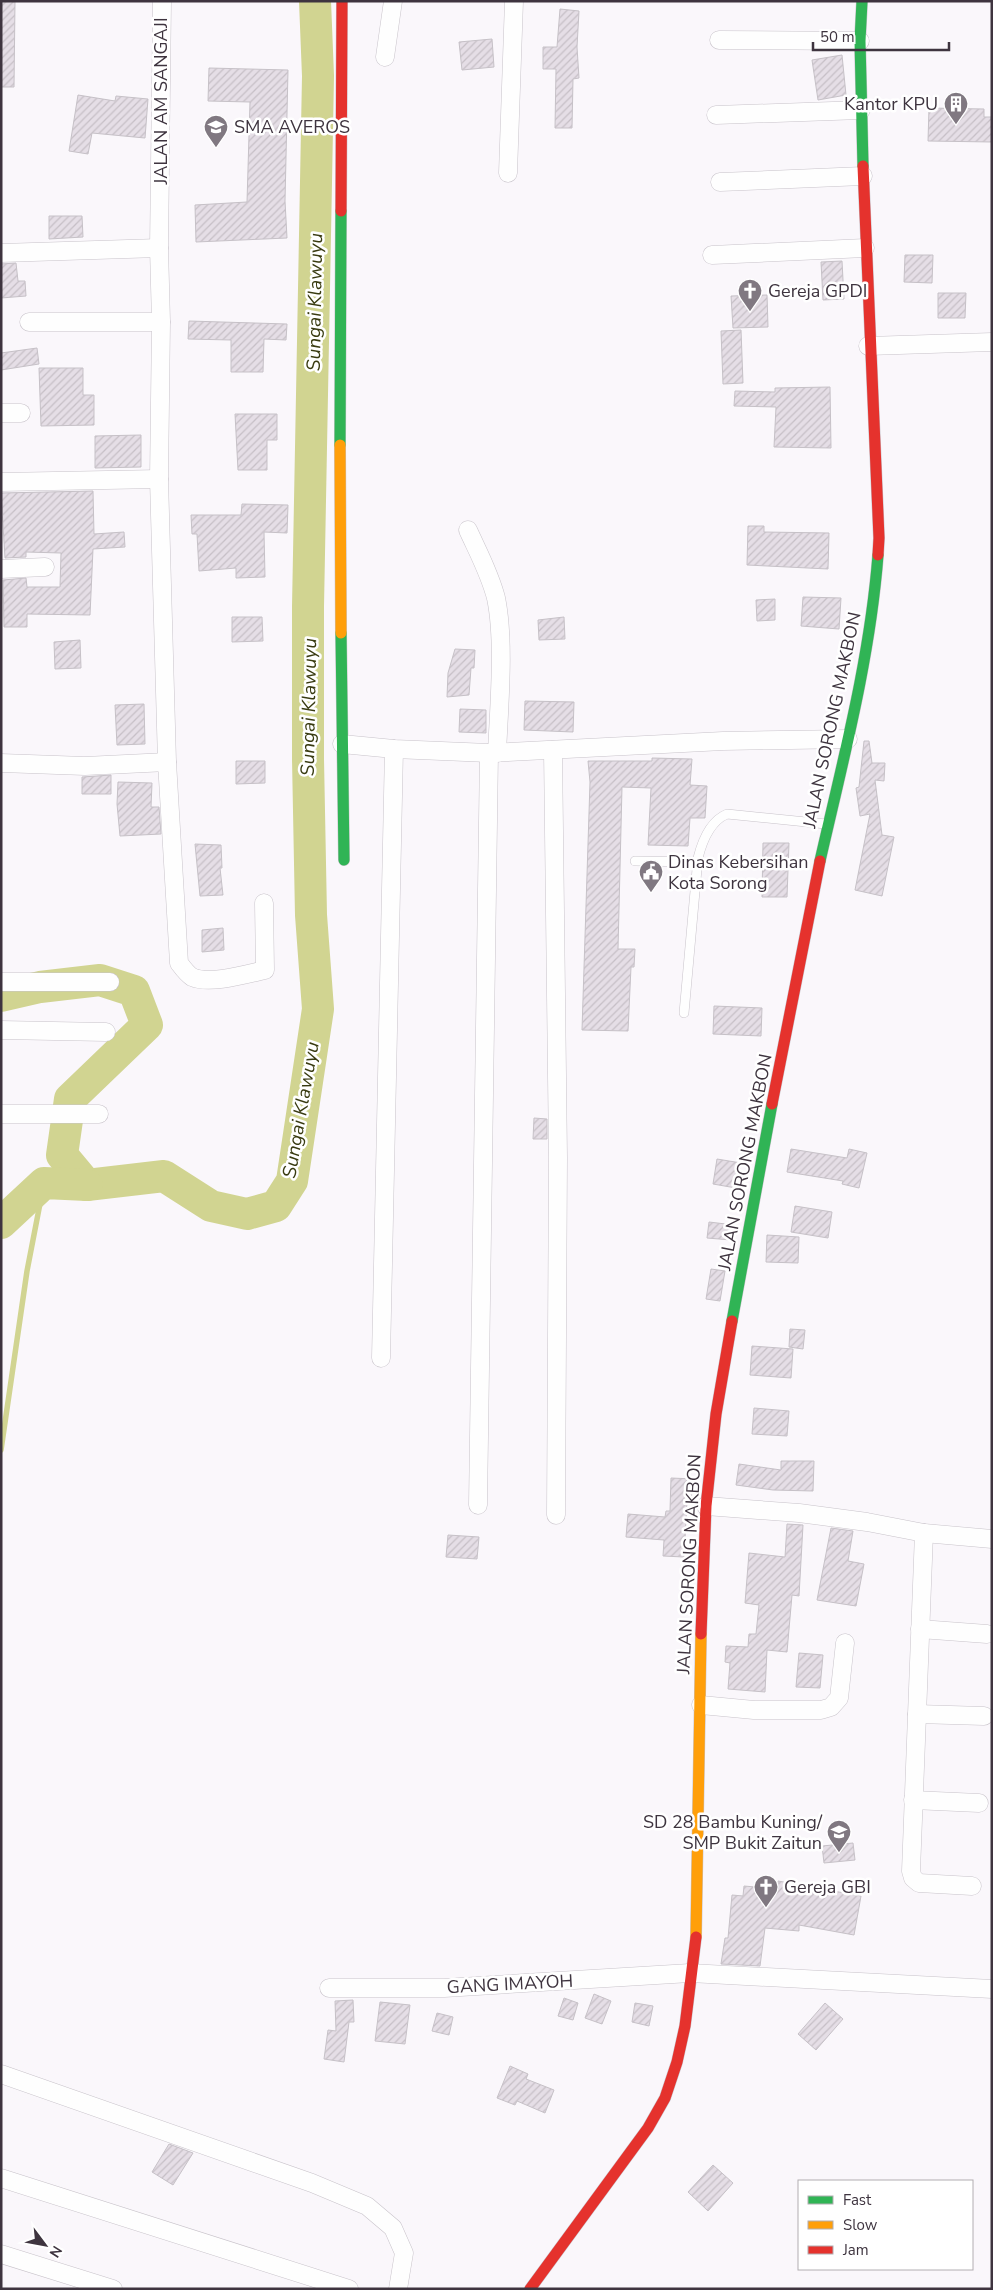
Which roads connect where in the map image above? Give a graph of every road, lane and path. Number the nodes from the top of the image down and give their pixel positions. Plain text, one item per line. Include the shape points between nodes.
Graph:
1 (162, 1) edge
2 (342, 1) edge
3 (393, 1) edge
4 (514, 1) edge
5 (862, 1) edge
6 (719, 40) dead end
7 (860, 41) junction
8 (385, 57) dead end
9 (861, 110) junction
10 (716, 115) dead end
11 (508, 173) dead end
12 (863, 176) junction
13 (720, 182) dead end
14 (159, 248) junction
15 (865, 248) junction
16 (1, 254) edge
17 (712, 255) dead end
18 (29, 322) dead end
19 (161, 322) junction
20 (992, 342) edge
21 (868, 346) junction
22 (21, 412) dead end
23 (1, 414) edge
24 (159, 480) junction
25 (1, 482) edge
26 (468, 530) dead end
27 (45, 567) dead end
28 (1, 569) edge
29 (848, 739) junction
30 (342, 744) junction
31 (394, 749) junction
32 (553, 750) junction
33 (493, 753) junction
34 (167, 762) junction
35 (1, 763) edge
36 (828, 824) junction
37 (344, 860) dead end
38 (635, 861) dead end
39 (697, 862) junction
40 (264, 903) dead end
41 (1, 982) edge
42 (110, 982) dead end
43 (684, 1013) dead end
44 (1, 1030) edge
45 (106, 1032) dead end
46 (1, 1114) edge
47 (100, 1114) dead end
48 (382, 1358) dead end
49 (478, 1505) dead end
50 (706, 1506) junction
51 (556, 1515) dead end
52 (924, 1532) junction
53 (992, 1540) edge
54 (920, 1630) junction
55 (986, 1634) dead end
56 (844, 1644) dead end
57 (700, 1705) junction
58 (917, 1714) junction
59 (984, 1716) dead end
60 (913, 1800) junction
61 (979, 1803) dead end
62 (972, 1886) dead end
63 (690, 1974) junction
64 (329, 1988) dead end
65 (992, 1989) edge
66 (1, 2074) edge
67 (1, 2178) edge
68 (1, 2254) edge
69 (113, 2289) edge
70 (350, 2289) edge
71 (398, 2289) edge
72 (530, 2289) edge

1 - 14 street, JALAN AM SANGAJI
2 - 30 main road
3 - 8 street
4 - 11 street
5 - 7 main road, JALAN SORONG MAKBON
6 - 7 street
7 - 9 main road, JALAN SORONG MAKBON
9 - 10 street
9 - 12 main road, JALAN SORONG MAKBON
12 - 13 street
12 - 15 main road, JALAN SORONG MAKBON
14 - 16 street
14 - 19 street, JALAN AM SANGAJI
15 - 17 street
15 - 21 main road, JALAN SORONG MAKBON
18 - 19 street
19 - 24 street, JALAN AM SANGAJI
20 - 21 street
21 - 29 main road, JALAN SORONG MAKBON via 879,538 873,621
22 - 23 street
24 - 25 street
24 - 34 street, JALAN AM SANGAJI
26 - 33 street via 496,598 499,628
27 - 28 street
29 - 32 street via 723,741
29 - 36 main road, JALAN SORONG MAKBON
30 - 31 street
30 - 37 main road
31 - 33 street
31 - 48 street
32 - 33 street
32 - 51 street via 558,1157
33 - 49 street
34 - 35 street via 85,766
34 - 40 street, JALAN AM SANGAJI via 178,963 190,976 203,980 265,970
36 - 39 lane via 727,814 710,829
36 - 50 main road, JALAN SORONG MAKBON via 755,1193 716,1414
38 - 39 lane
39 - 43 lane
41 - 42 street
44 - 45 street
46 - 47 street
50 - 52 street via 800,1513
50 - 57 main road, JALAN SORONG MAKBON
52 - 53 street
52 - 54 street
54 - 55 street
54 - 58 street
56 - 57 street via 838,1698 830,1707 821,1710 754,1710
57 - 63 main road, JALAN SORONG MAKBON via 699,1877 697,1926
58 - 59 street
58 - 60 street
60 - 61 street
60 - 62 street via 910,1871 913,1878 924,1884
63 - 64 street, GANG IMAYOH via 444,1988
63 - 65 street, GANG IMAYOH
63 - 72 main road, JALAN SORONG MAKBON via 685,2026 665,2098 633,2152
66 - 71 street via 367,2206 393,2228 404,2253
67 - 70 street
68 - 69 street

